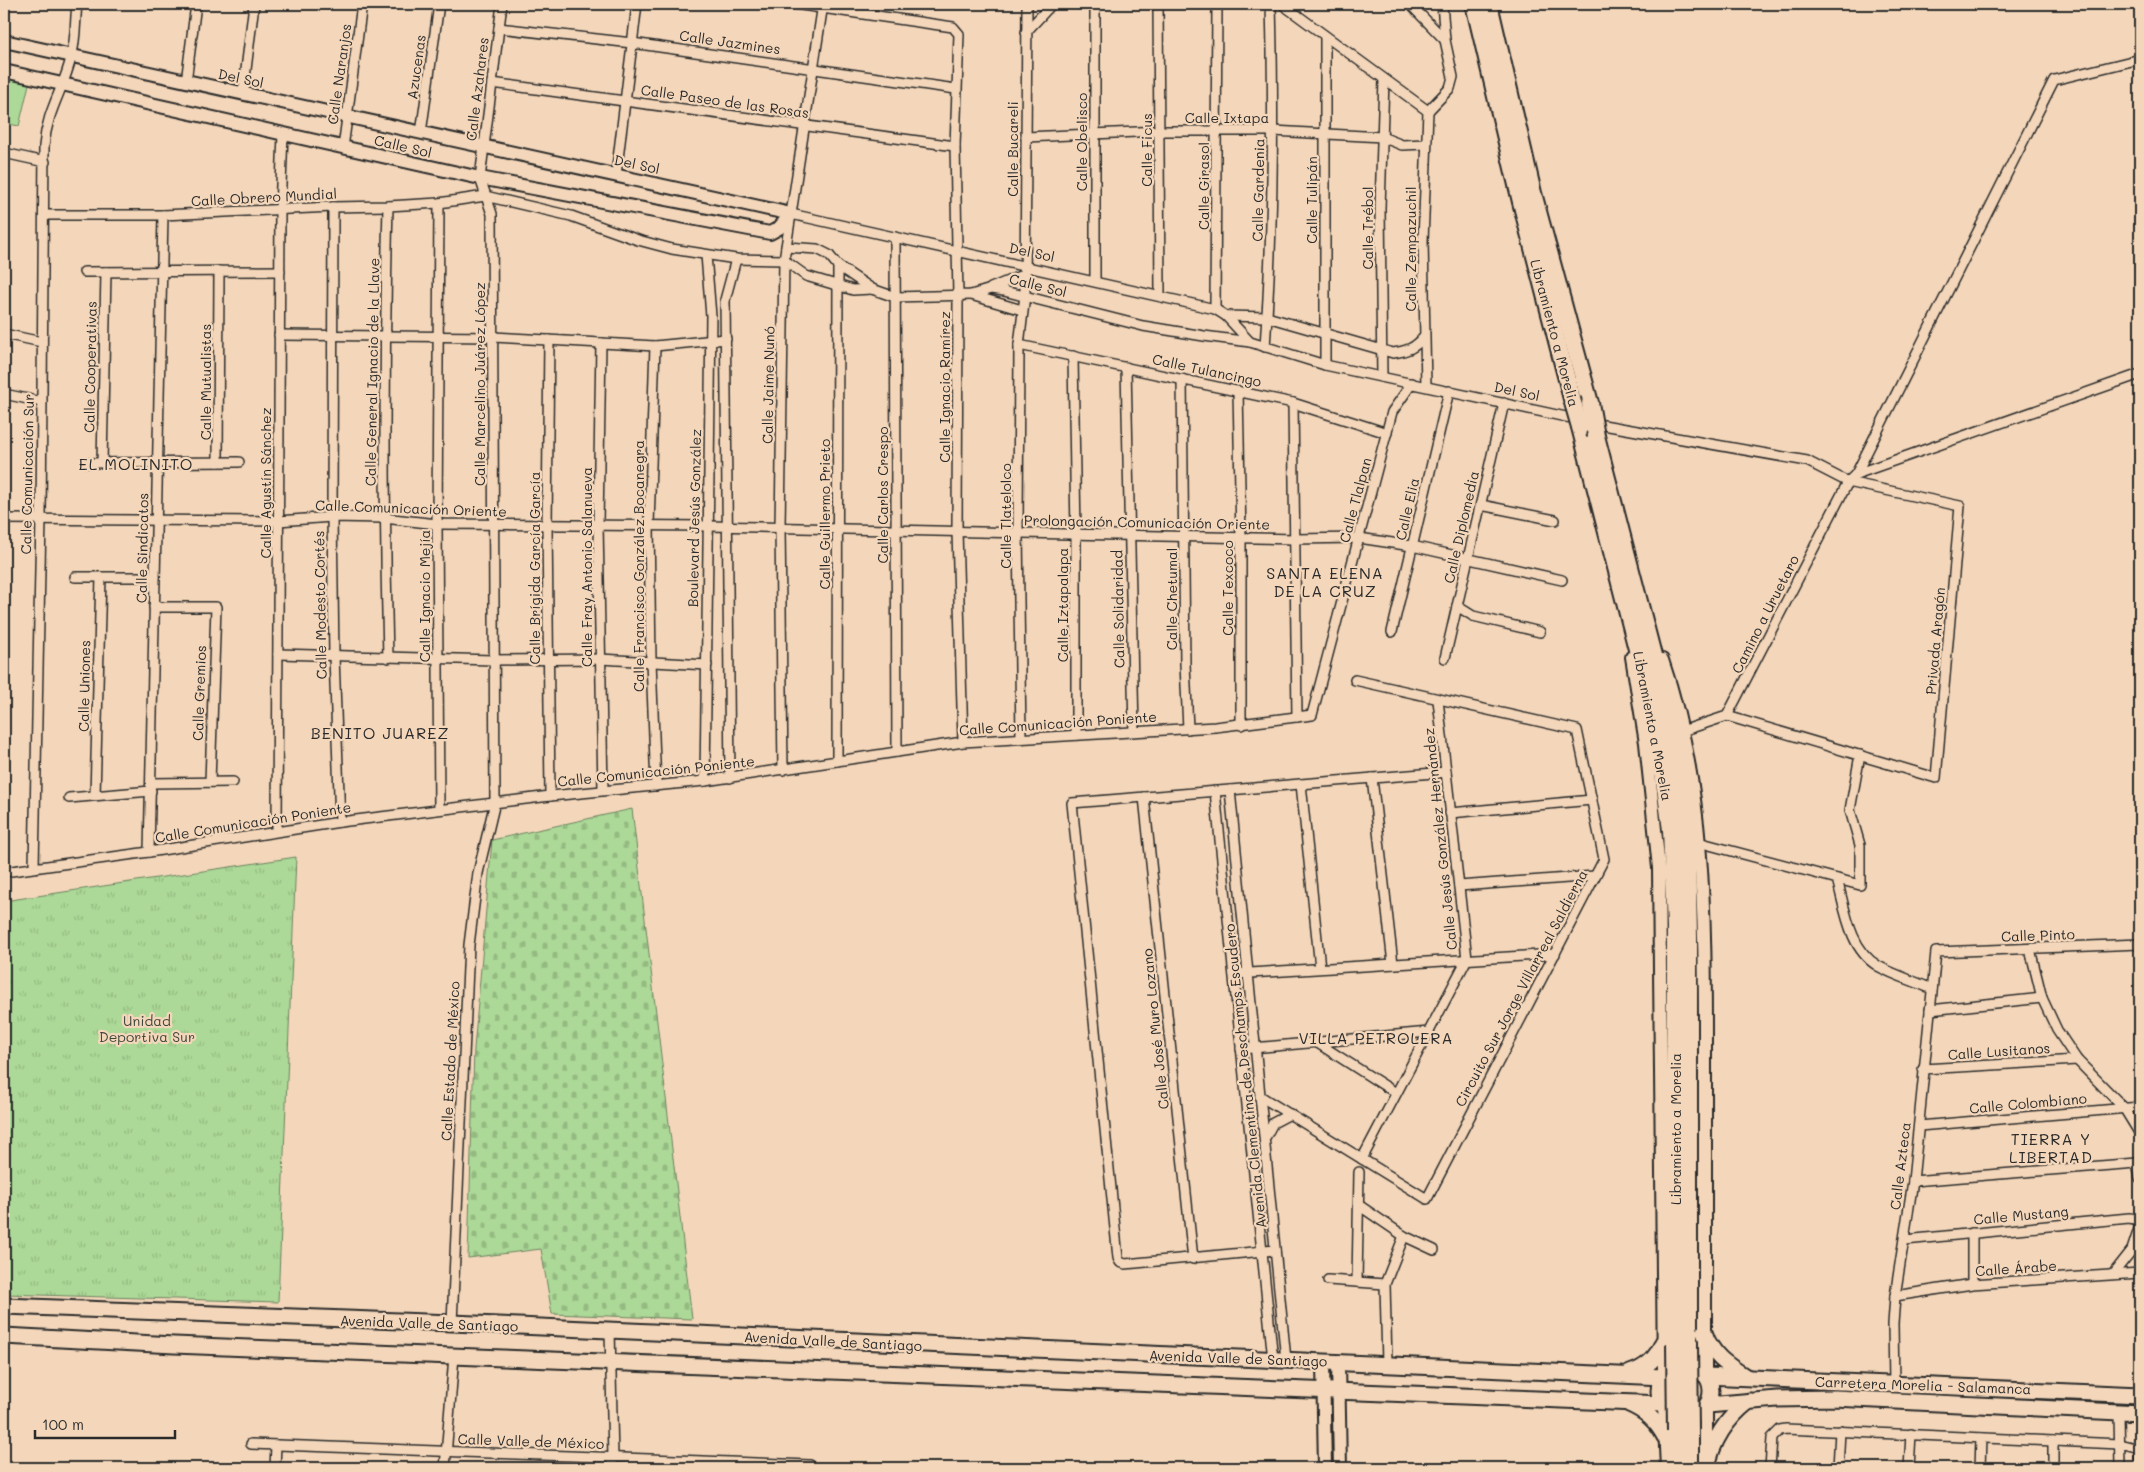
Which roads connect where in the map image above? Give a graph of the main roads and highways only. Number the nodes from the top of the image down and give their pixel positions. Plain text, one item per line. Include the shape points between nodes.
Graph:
1 (1474, 4) edge
2 (1489, 4) edge
3 (4, 1306) edge
4 (1704, 1332) road end
5 (4, 1336) edge
6 (1676, 1343) junction
7 (1617, 1374) junction
8 (1705, 1374) junction
9 (1663, 1376) junction
10 (1747, 1378) junction
11 (2094, 1392) junction
12 (2140, 1394) edge
13 (1749, 1401) junction
14 (1616, 1402) junction
15 (1663, 1405) junction
16 (1707, 1406) junction
17 (2140, 1413) edge
18 (1677, 1433) junction
19 (1676, 1468) edge
20 (1690, 1468) edge
21 (1707, 1468) edge

1 - 6 highway, Libramiento a Morelia, bridge via 1660,750 1671,830 1675,927
2 - 6 highway, Libramiento a Morelia, bridge via 1533,193 1590,403 1669,721 1683,806 1689,937
3 - 7 main road, Avenida Valle de Santiago
4 - 10 main road via 1716,1356
5 - 14 main road, Avenida Valle de Santiago
6 - 7 main road via 1640,1370
6 - 18 highway, Libramiento a Morelia, bridge
7 - 9 main road, Avenida Valle de Santiago
7 - 14 main road
8 - 9 main road via 1686,1365 1676,1366
8 - 10 main road, Carretera Morelia - Salamanca
8 - 16 main road via 1711,1388
9 - 15 main road via 1659,1390
10 - 11 main road, Carretera Morelia - Salamanca
11 - 12 main road, Carretera Morelia - Salamanca
11 - 17 main road via 2114,1398
13 - 16 main road, Carretera Morelia - Salamanca
13 - 17 main road, Carretera Morelia - Salamanca via 1834,1398
13 - 21 main road via 1736,1411 1717,1436
14 - 15 main road, Avenida Valle de Santiago
14 - 18 main road via 1630,1404 1661,1428
15 - 16 main road via 1670,1413 1684,1417 1694,1416
18 - 19 highway, Libramiento a Morelia
18 - 20 highway, Libramiento a Morelia

